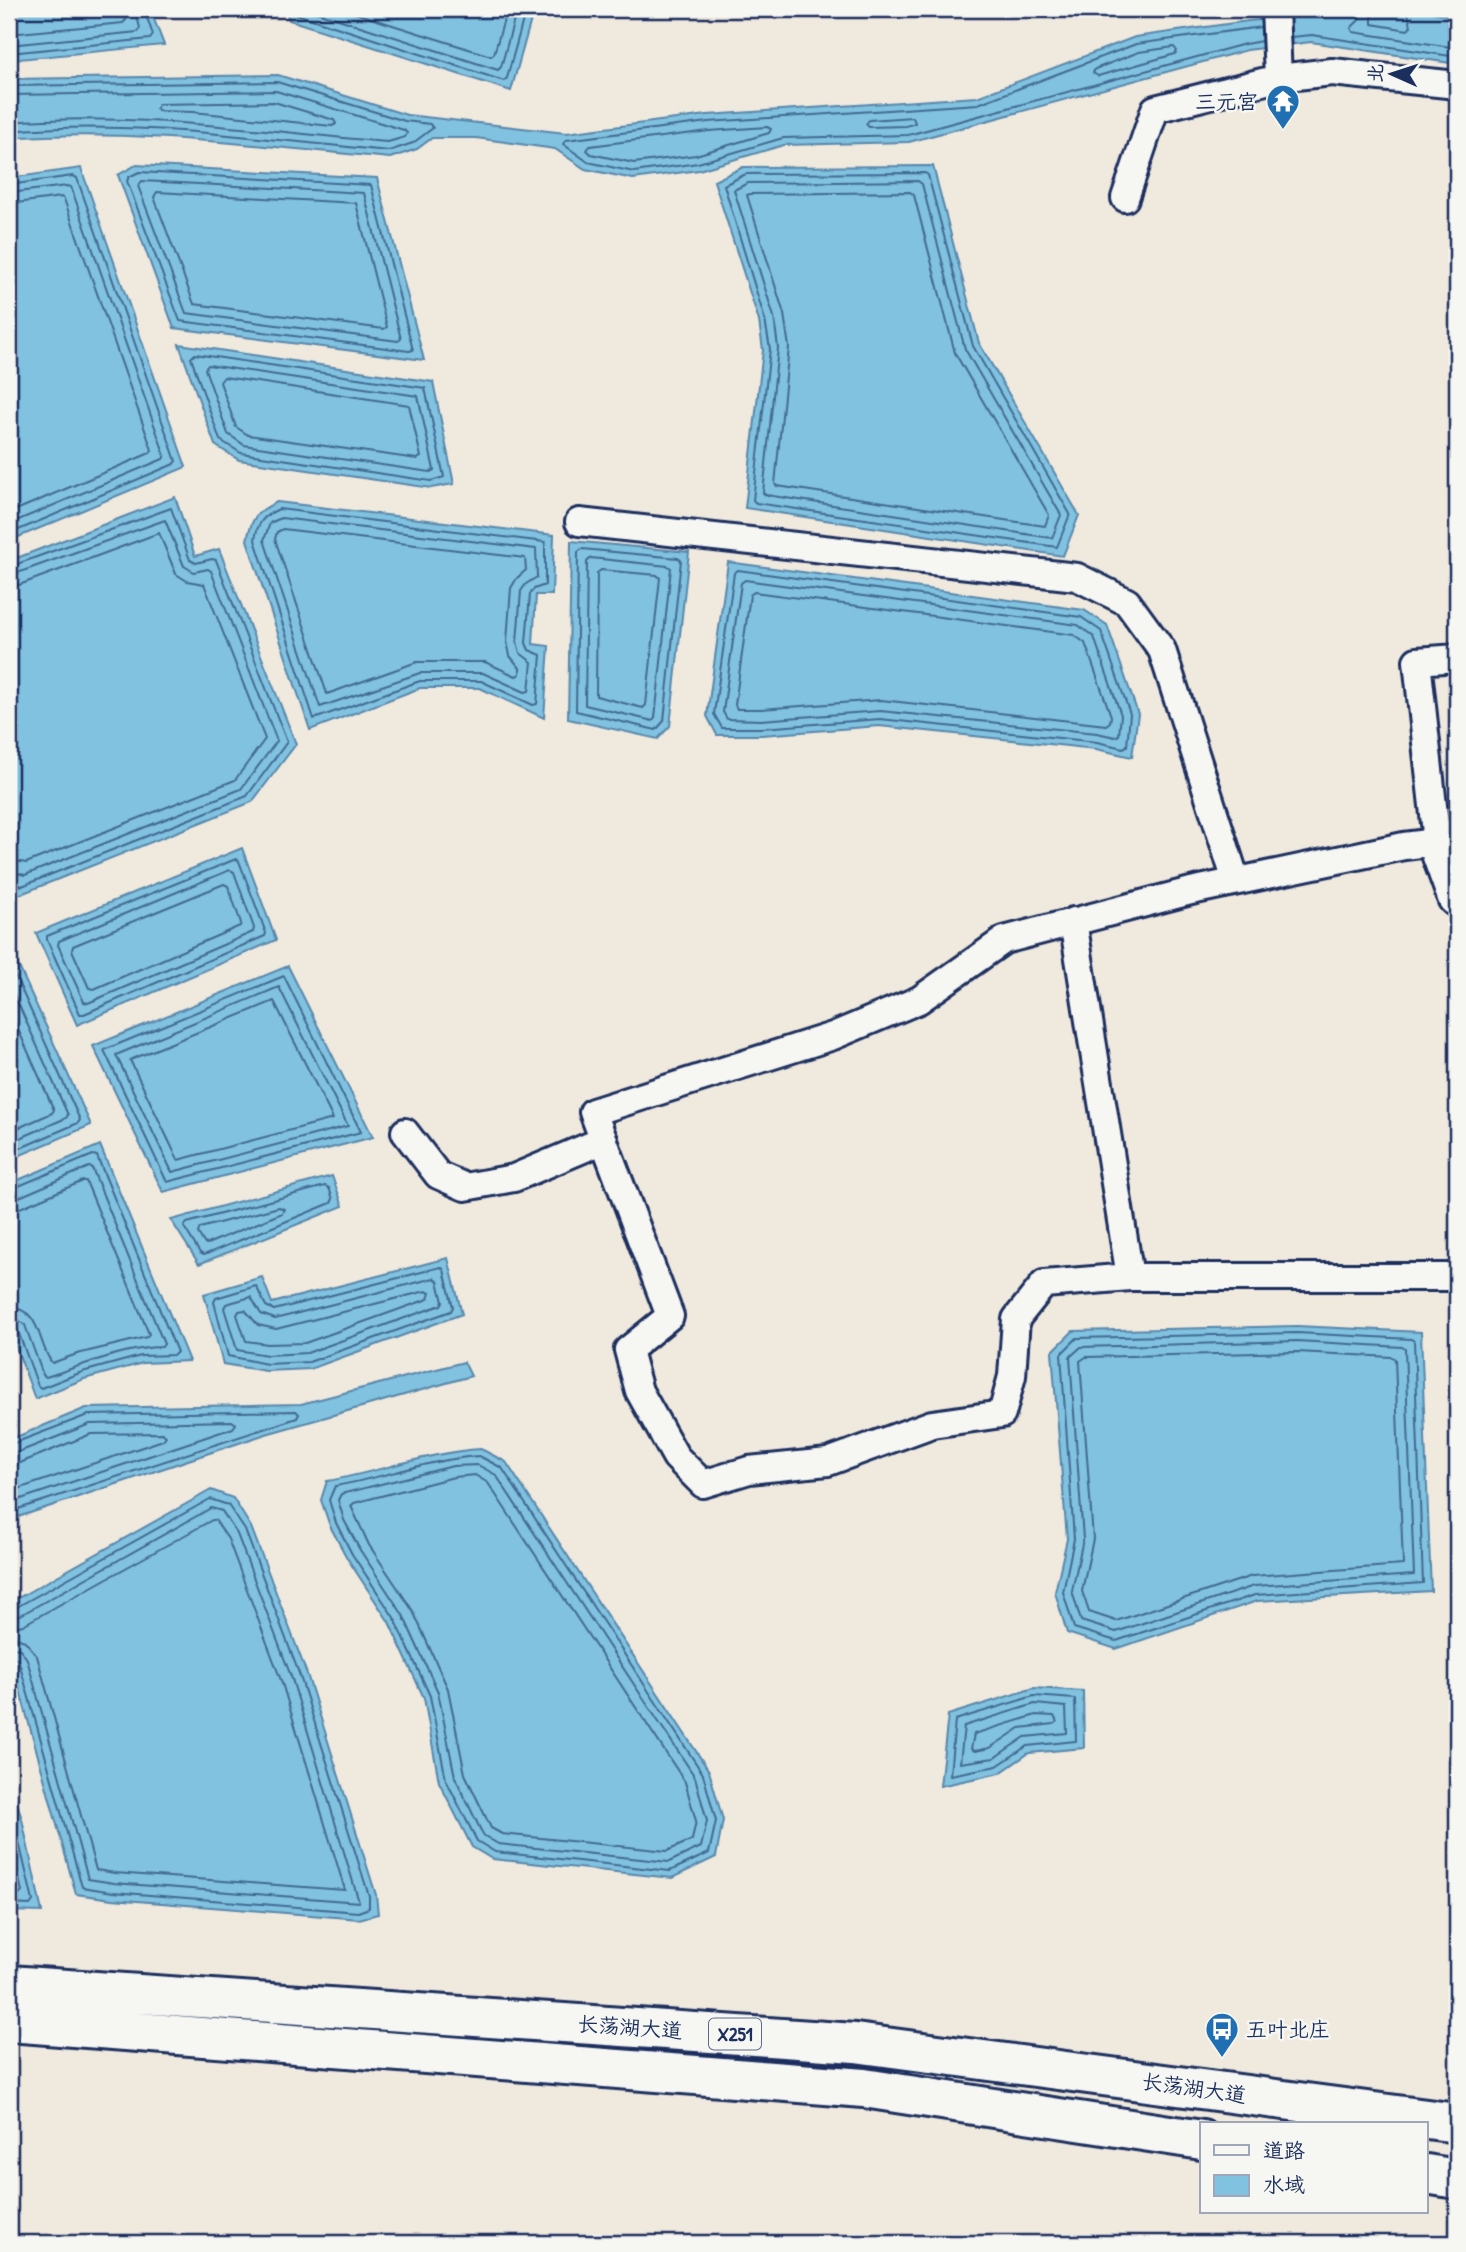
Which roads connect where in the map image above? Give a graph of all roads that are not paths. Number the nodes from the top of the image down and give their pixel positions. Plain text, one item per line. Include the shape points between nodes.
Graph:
1 (1275, 9) edge
2 (1278, 66) junction
3 (1457, 85) edge
4 (1125, 198) dead end
5 (579, 522) dead end
6 (1457, 658) edge
7 (1447, 841) edge
8 (1236, 881) junction
9 (1457, 897) edge
10 (1073, 921) junction
11 (405, 1132) dead end
12 (604, 1140) junction
13 (1130, 1277) junction
14 (1457, 1277) edge
15 (9, 1984) edge
16 (9, 2022) edge
17 (1457, 2123) edge
18 (1200, 2140) edge
19 (1428, 2174) edge
20 (1457, 2179) edge

1 - 2 street
2 - 3 street
2 - 4 street via 1155,109
5 - 8 street via 1077,577 1127,602 1162,650
6 - 7 street via 1417,661
7 - 8 street
7 - 9 main road
8 - 10 street
10 - 12 street via 1004,940 919,1000 833,1036 593,1112
10 - 13 street
11 - 12 street via 438,1175 465,1187 514,1178
12 - 13 street via 670,1316 628,1350 639,1391 676,1457 703,1485 749,1470 828,1462 932,1424 1002,1414 1012,1376 1016,1319 1044,1284
13 - 14 street
15 - 17 main road, 长荡湖大道 / X251 via 855,2043
16 - 18 main road, 长荡湖大道 / X251 via 864,2088
19 - 20 main road

